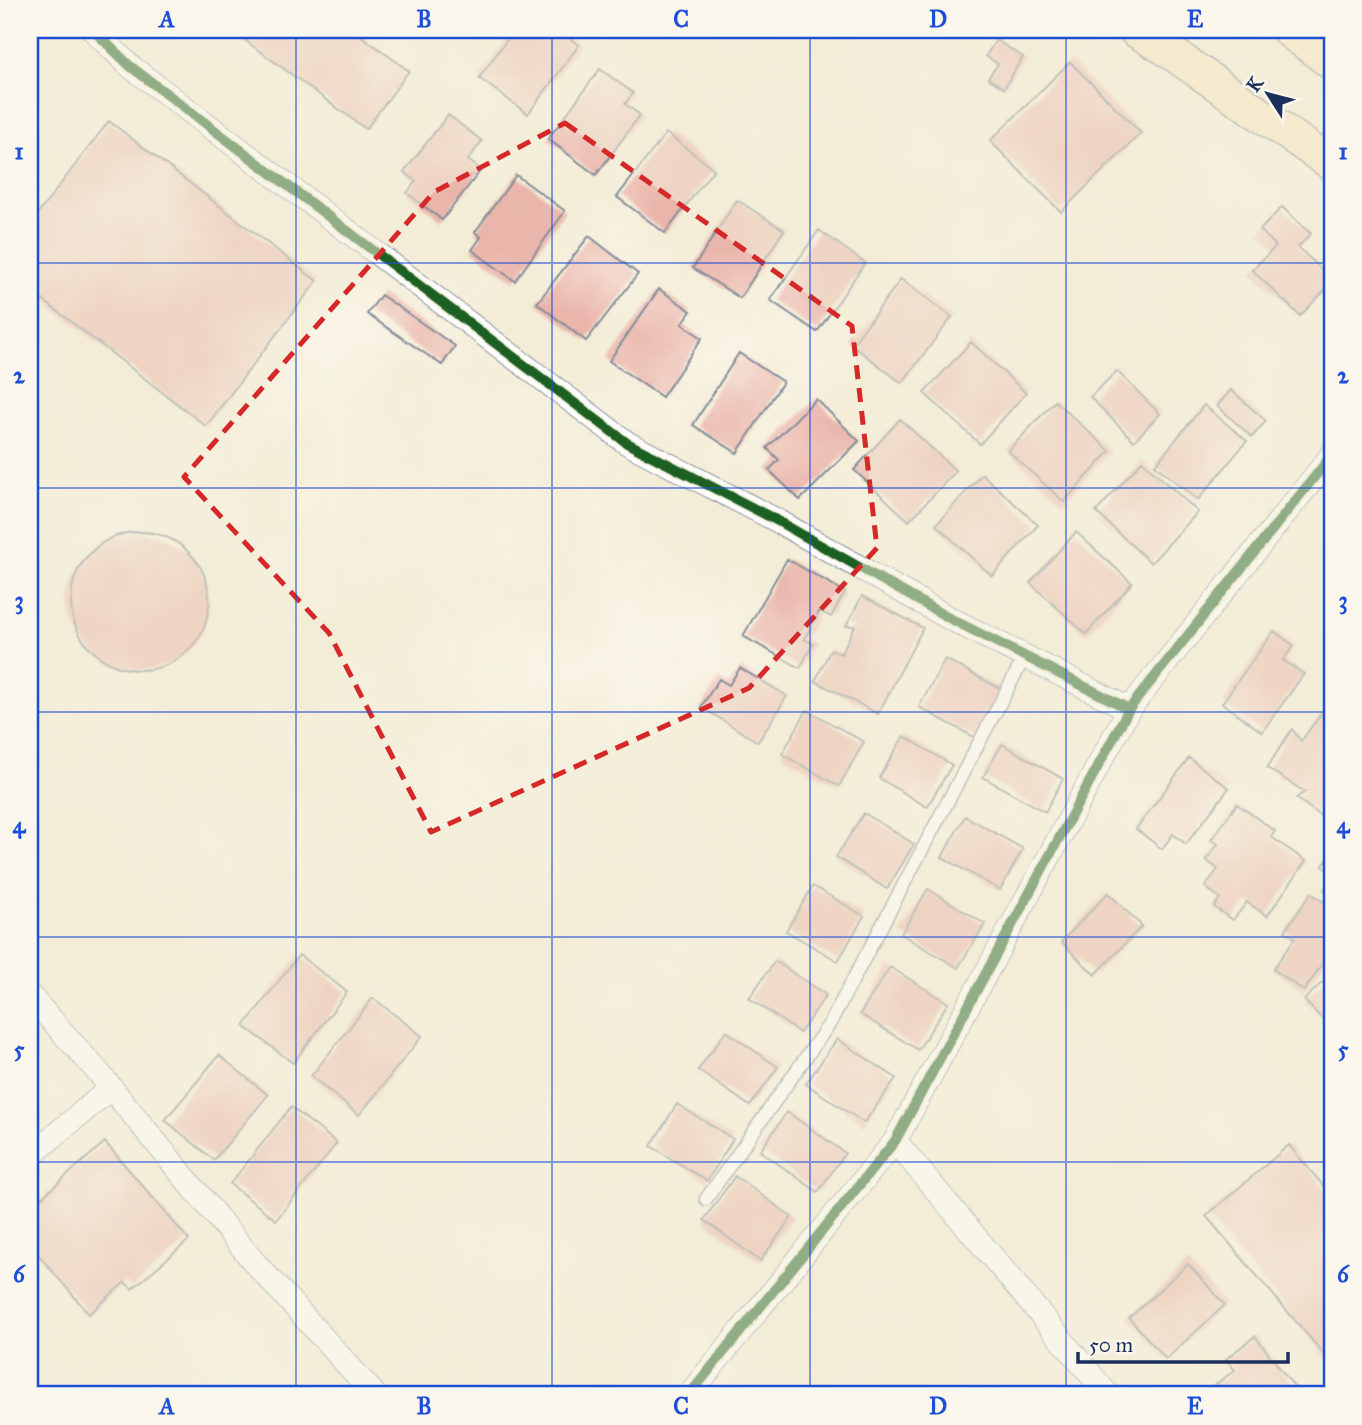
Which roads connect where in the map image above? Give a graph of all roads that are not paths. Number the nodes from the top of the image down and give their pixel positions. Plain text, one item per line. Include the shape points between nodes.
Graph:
1 (93, 30) edge
2 (1135, 30) edge
3 (1288, 30) edge
4 (1332, 63) edge
5 (1332, 164) edge
6 (1332, 455) edge
7 (1024, 658) junction
8 (1129, 709) junction
9 (30, 996) edge
10 (111, 1088) junction
11 (895, 1141) junction
12 (30, 1156) edge
13 (706, 1199) dead end
14 (375, 1395) edge
15 (689, 1395) edge
16 (1108, 1395) edge

1 - 7 street via 130,66 627,443
2 - 5 main road
3 - 4 main road
6 - 8 street
7 - 8 street
7 - 13 lane via 830,1023
8 - 11 street
9 - 10 street
10 - 12 street
10 - 14 street via 254,1262
11 - 15 street
11 - 16 street

